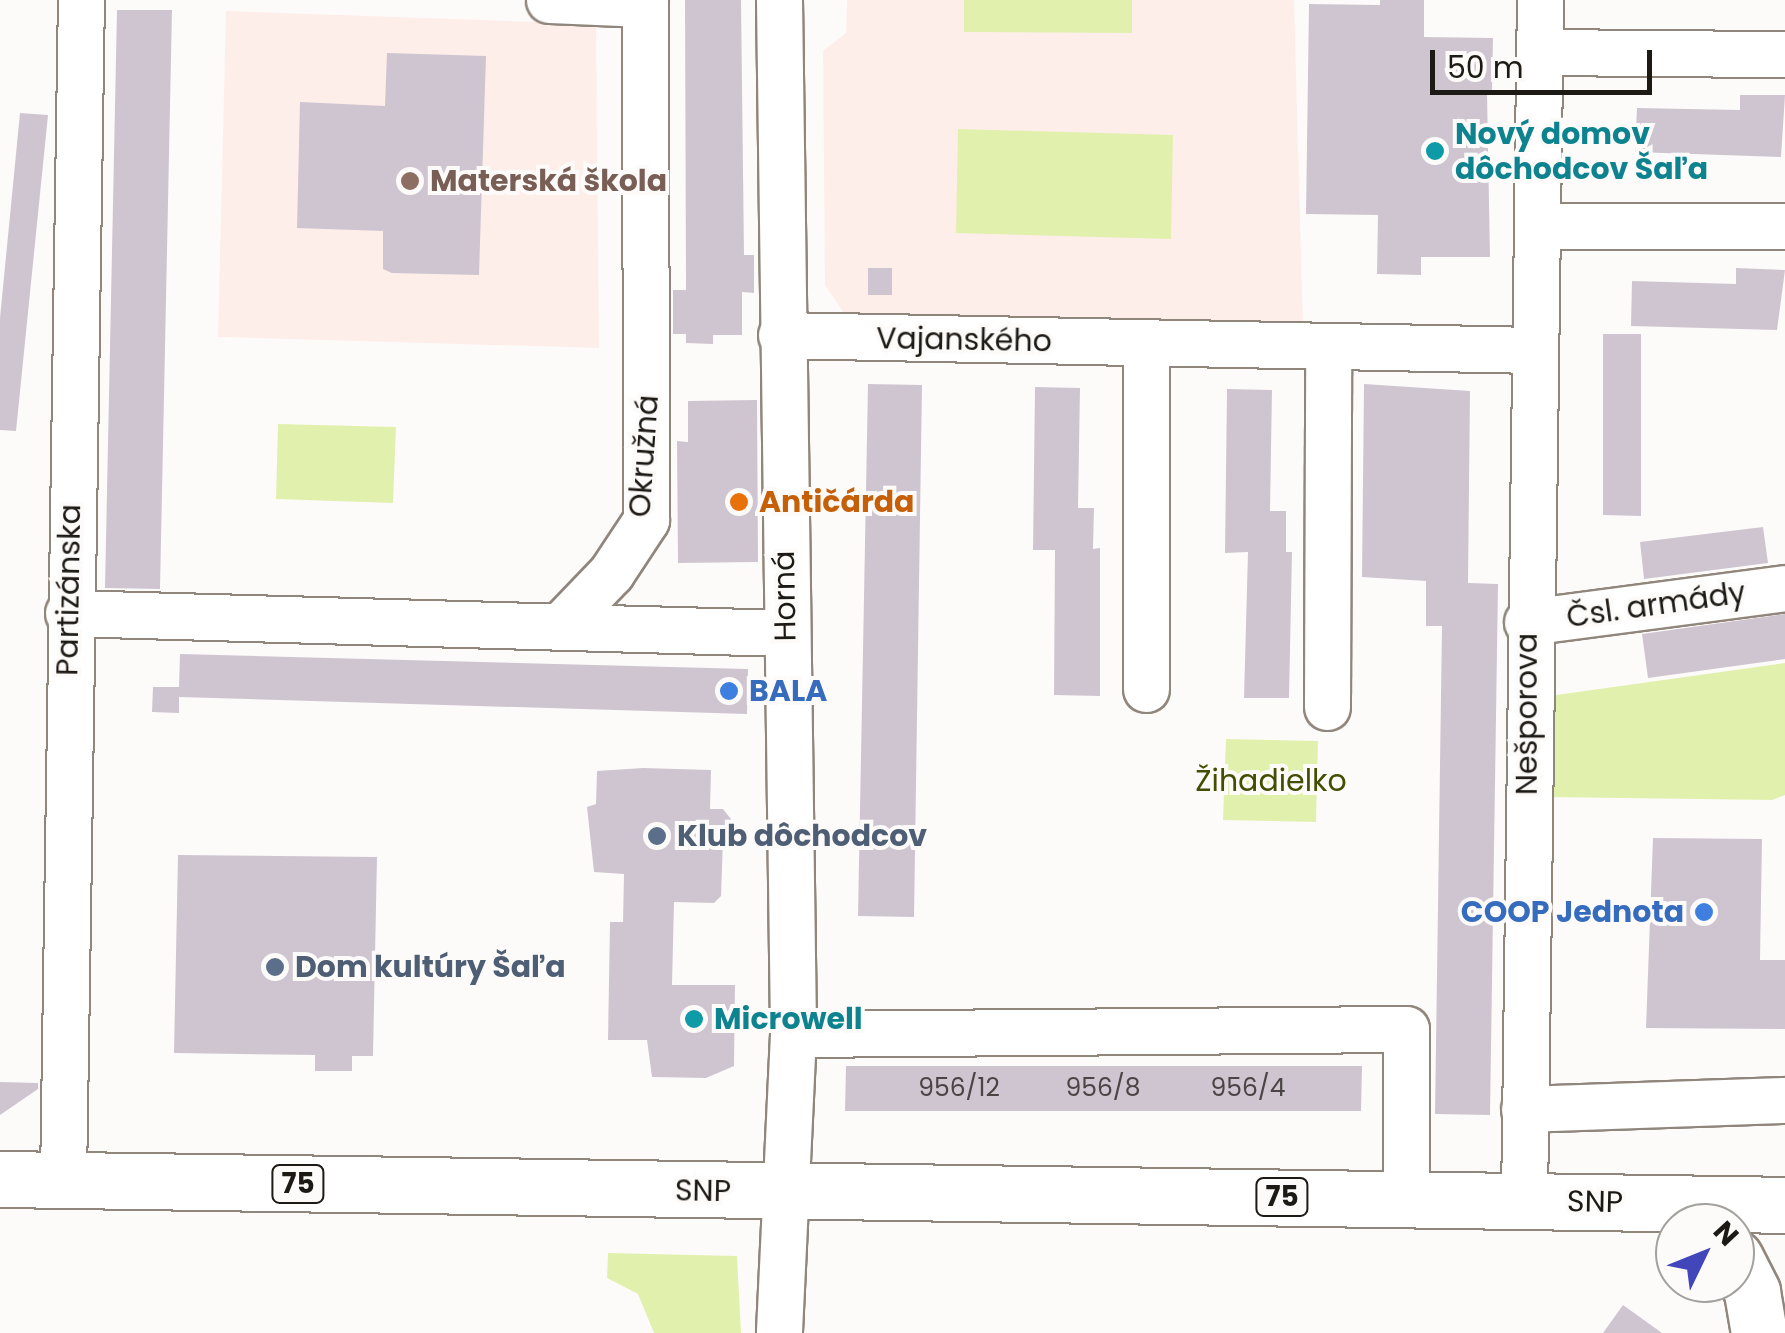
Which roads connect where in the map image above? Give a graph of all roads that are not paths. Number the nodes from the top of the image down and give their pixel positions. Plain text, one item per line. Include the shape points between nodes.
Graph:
1 (81, 0) edge
2 (549, 0) edge
3 (779, 0) edge
4 (1540, 0) edge
5 (645, 2) edge
6 (1539, 52) junction
7 (1785, 54) edge
8 (1538, 226) junction
9 (1785, 226) edge
10 (781, 334) junction
11 (1146, 344) junction
12 (1328, 349) junction
13 (1533, 350) junction
14 (1785, 588) edge
15 (68, 613) junction
16 (1528, 622) junction
17 (560, 626) junction
18 (786, 633) junction
19 (1146, 689) dead end
20 (1327, 707) dead end
21 (793, 1034) junction
22 (1785, 1100) edge
23 (1524, 1109) junction
24 (0, 1179) edge
25 (63, 1180) junction
26 (781, 1192) junction
27 (838, 1192) junction
28 (1406, 1199) junction
29 (1524, 1201) junction
30 (1630, 1202) junction
31 (1785, 1205) edge
32 (1655, 1210) edge
33 (780, 1247) junction
34 (1785, 1296) edge
35 (1754, 1303) edge
36 (779, 1333) edge
37 (1759, 1333) edge

1 - 15 street, Partizánska
2 - 5 street, Okružná
3 - 10 street, Horná
4 - 6 street, Nešporova
5 - 17 street, Okružná via 646,520 611,572
6 - 7 street
6 - 8 street, Nešporova
8 - 9 street
8 - 13 street, Nešporova
10 - 11 street, Vajanského
10 - 18 street, Horná
11 - 12 street, Vajanského
11 - 19 street
12 - 13 street, Vajanského
12 - 20 street
13 - 16 street, Nešporova
14 - 16 street, Čsl. armády
15 - 17 street
15 - 25 street, Partizánska
16 - 23 street, Nešporova
17 - 18 street
18 - 21 street, Horná
21 - 26 street, Horná
21 - 28 street via 1406,1028
22 - 23 street
23 - 29 street, Nešporova
24 - 25 main road, SNP / 75
25 - 26 main road, SNP / 75
26 - 27 main road, SNP / 75
26 - 33 street, Horná
27 - 28 main road, SNP / 75
27 - 33 street
28 - 29 main road, SNP / 75
29 - 30 main road, SNP / 75
30 - 31 main road, SNP / 75
30 - 32 main road
33 - 36 street, Horná
34 - 37 main road
35 - 37 main road

